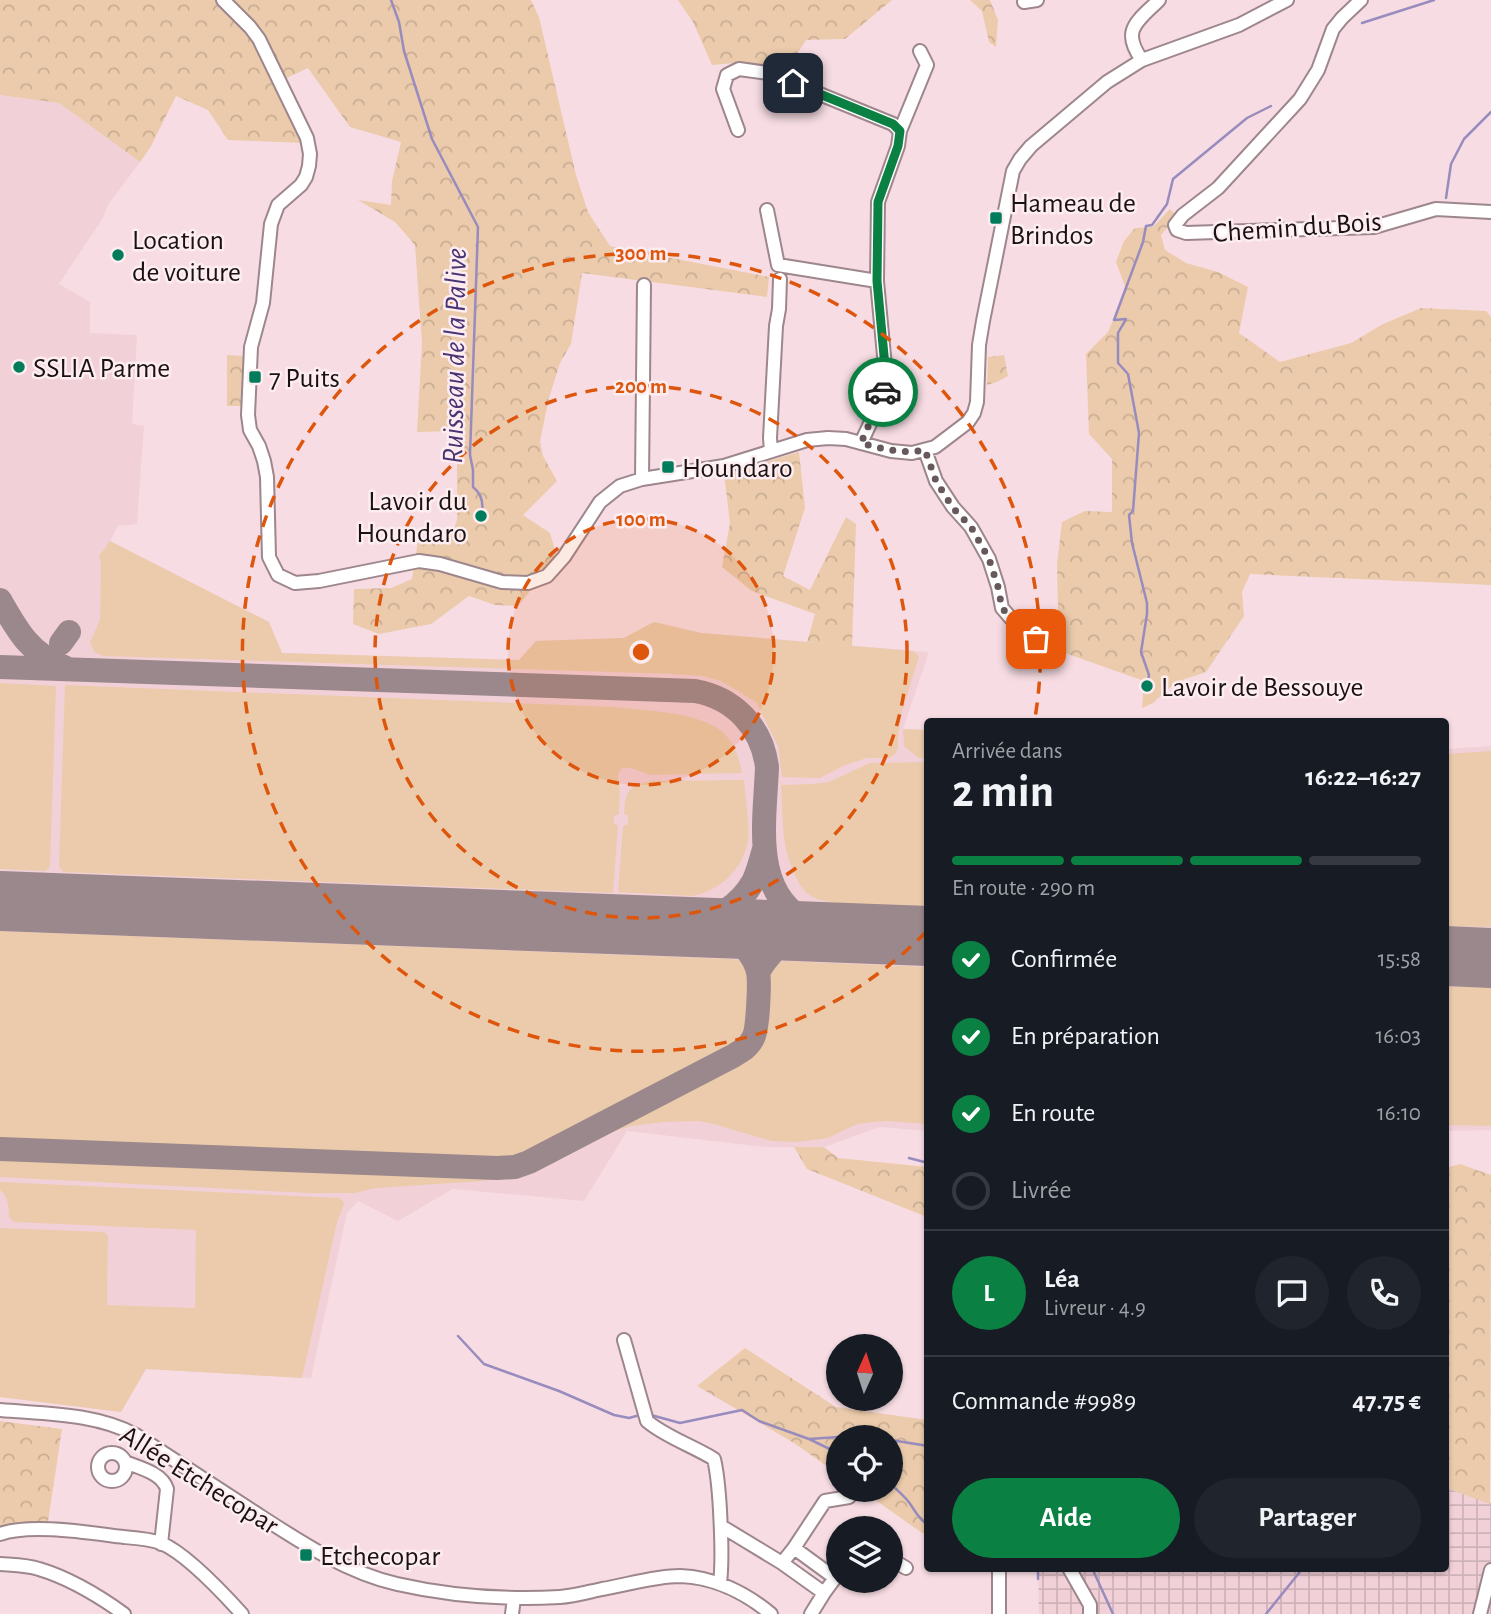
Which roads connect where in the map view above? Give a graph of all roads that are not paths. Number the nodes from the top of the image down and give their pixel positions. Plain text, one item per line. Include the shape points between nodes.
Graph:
1 (223, 0) edge
2 (1159, 0) edge
3 (1287, 0) edge
4 (1361, 0) edge
5 (920, 51) dead end
6 (1142, 60) junction
7 (738, 130) dead end
8 (900, 131) junction
9 (767, 211) dead end
10 (1491, 212) edge
11 (780, 279) dead end
12 (877, 281) junction
13 (644, 285) dead end
14 (861, 443) junction
15 (925, 450) junction
16 (771, 451) junction
17 (642, 479) junction
18 (1049, 648) dead end
19 (624, 1340) dead end
20 (0, 1410) edge
21 (125, 1462) dead end
22 (826, 1502) edge
23 (720, 1526) junction
24 (0, 1534) edge
25 (161, 1544) junction
26 (794, 1548) junction
27 (782, 1563) junction
28 (0, 1564) edge
29 (903, 1566) edge
30 (906, 1568) dead end
31 (826, 1569) edge
32 (1491, 1570) edge
33 (999, 1572) edge
34 (1071, 1572) edge
35 (720, 1583) junction
36 (826, 1590) edge
37 (824, 1593) junction
38 (514, 1598) junction
39 (124, 1614) edge
40 (242, 1614) edge
41 (512, 1614) edge
42 (771, 1614) edge
43 (811, 1614) edge
44 (999, 1614) edge
45 (1090, 1614) edge
46 (1480, 1614) edge

1 - 17 street via 259,39 307,138 310,155 306,177 278,205 271,224 263,303 250,352 248,415 264,461 270,557 278,575 295,583 319,581 419,561 502,582 528,583 547,576 564,557 600,502 620,486
2 - 6 street via 1134,26 1131,36
3 - 6 street via 1239,25
4 - 10 street, Chemin du Bois via 1333,29 1318,70 1300,99 1218,188 1184,215 1175,225 1177,230 1374,227 1436,209
5 - 8 street via 927,65
6 - 15 street via 1107,82 1031,146 1013,171 979,345 974,413 940,444
7 - 8 street via 723,89 727,75 739,69 768,73 893,124
8 - 12 street via 878,202
9 - 12 street via 778,265
11 - 16 street
12 - 14 street via 886,377 882,398
13 - 17 street
14 - 15 street via 891,451
14 - 16 street via 828,438
15 - 18 street via 936,481 989,559 1002,608 1022,631
16 - 17 street via 724,466
19 - 23 street via 647,1421 714,1459
20 - 38 street, Allée Etchecopar via 121,1427 294,1538 374,1578 438,1592
21 - 25 street via 165,1483
22 - 26 street
23 - 27 street
23 - 35 street
24 - 25 street via 33,1529
25 - 40 street via 211,1581
26 - 27 street
26 - 31 street
27 - 37 street
28 - 39 street via 36,1568 60,1577
29 - 30 street
32 - 46 street
33 - 44 street
34 - 45 street via 1090,1605
35 - 38 street, Allée Etchecopar via 680,1576 563,1597
35 - 42 street, Allée Etchecopar
36 - 37 street
37 - 43 street
38 - 41 street

